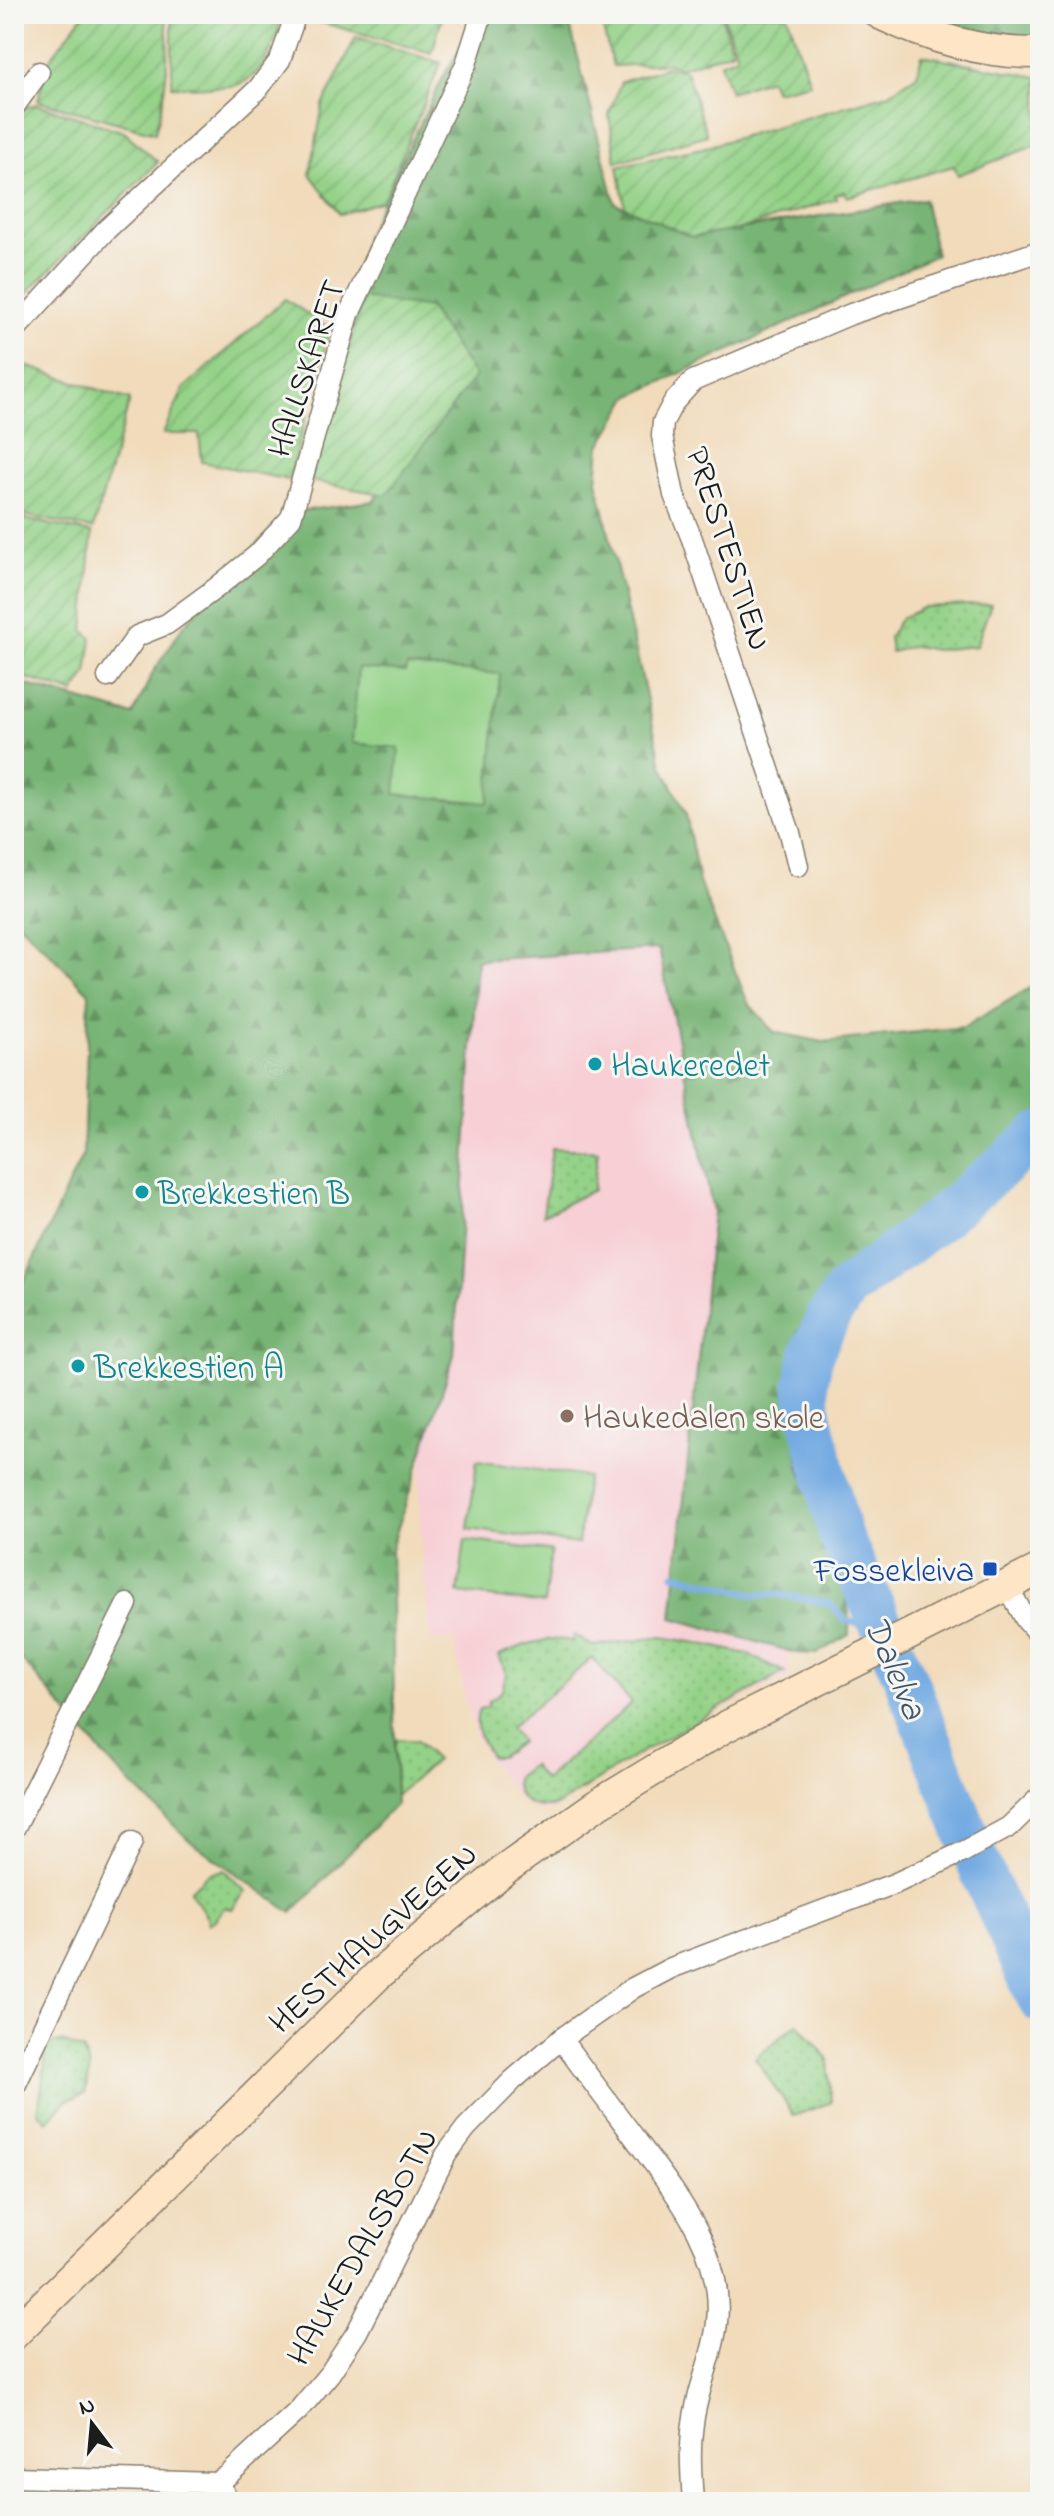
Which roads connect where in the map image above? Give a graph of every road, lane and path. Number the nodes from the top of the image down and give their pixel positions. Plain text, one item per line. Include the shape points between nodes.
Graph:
1 (296, 14) edge
2 (482, 14) edge
3 (880, 14) edge
4 (1040, 53) edge
5 (39, 72) dead end
6 (14, 107) edge
7 (1040, 251) edge
8 (14, 331) edge
9 (108, 677) dead end
10 (798, 866) dead end
11 (1040, 1569) edge
12 (1007, 1585) junction
13 (127, 1604) dead end
14 (1040, 1636) edge
15 (1040, 1797) edge
16 (14, 1829) edge
17 (132, 1842) dead end
18 (561, 2039) junction
19 (14, 2088) edge
20 (14, 2334) edge
21 (14, 2477) edge
22 (216, 2483) junction
23 (231, 2502) edge
24 (693, 2502) edge

1 - 8 street via 280,60 258,89 106,230
2 - 9 street, HALLSKARET via 466,64 349,314 291,518 216,588 167,624 137,636
3 - 4 main road via 976,48
5 - 6 street
7 - 10 street, PRESTESTIEN via 851,314 693,381 663,422 674,495
11 - 12 main road
12 - 14 street
12 - 20 main road, HESTHAUGVEGEN via 725,1727 538,1845 367,1985
13 - 16 street
15 - 18 street, HAUKEDALSBOTN via 1009,1827 963,1852 896,1883 671,1968
17 - 19 street
18 - 22 street, HAUKEDALSBOTN via 488,2104 446,2155 357,2332 330,2373 299,2410
18 - 24 street via 682,2202 712,2271 717,2325 693,2417
21 - 22 street
22 - 23 street

